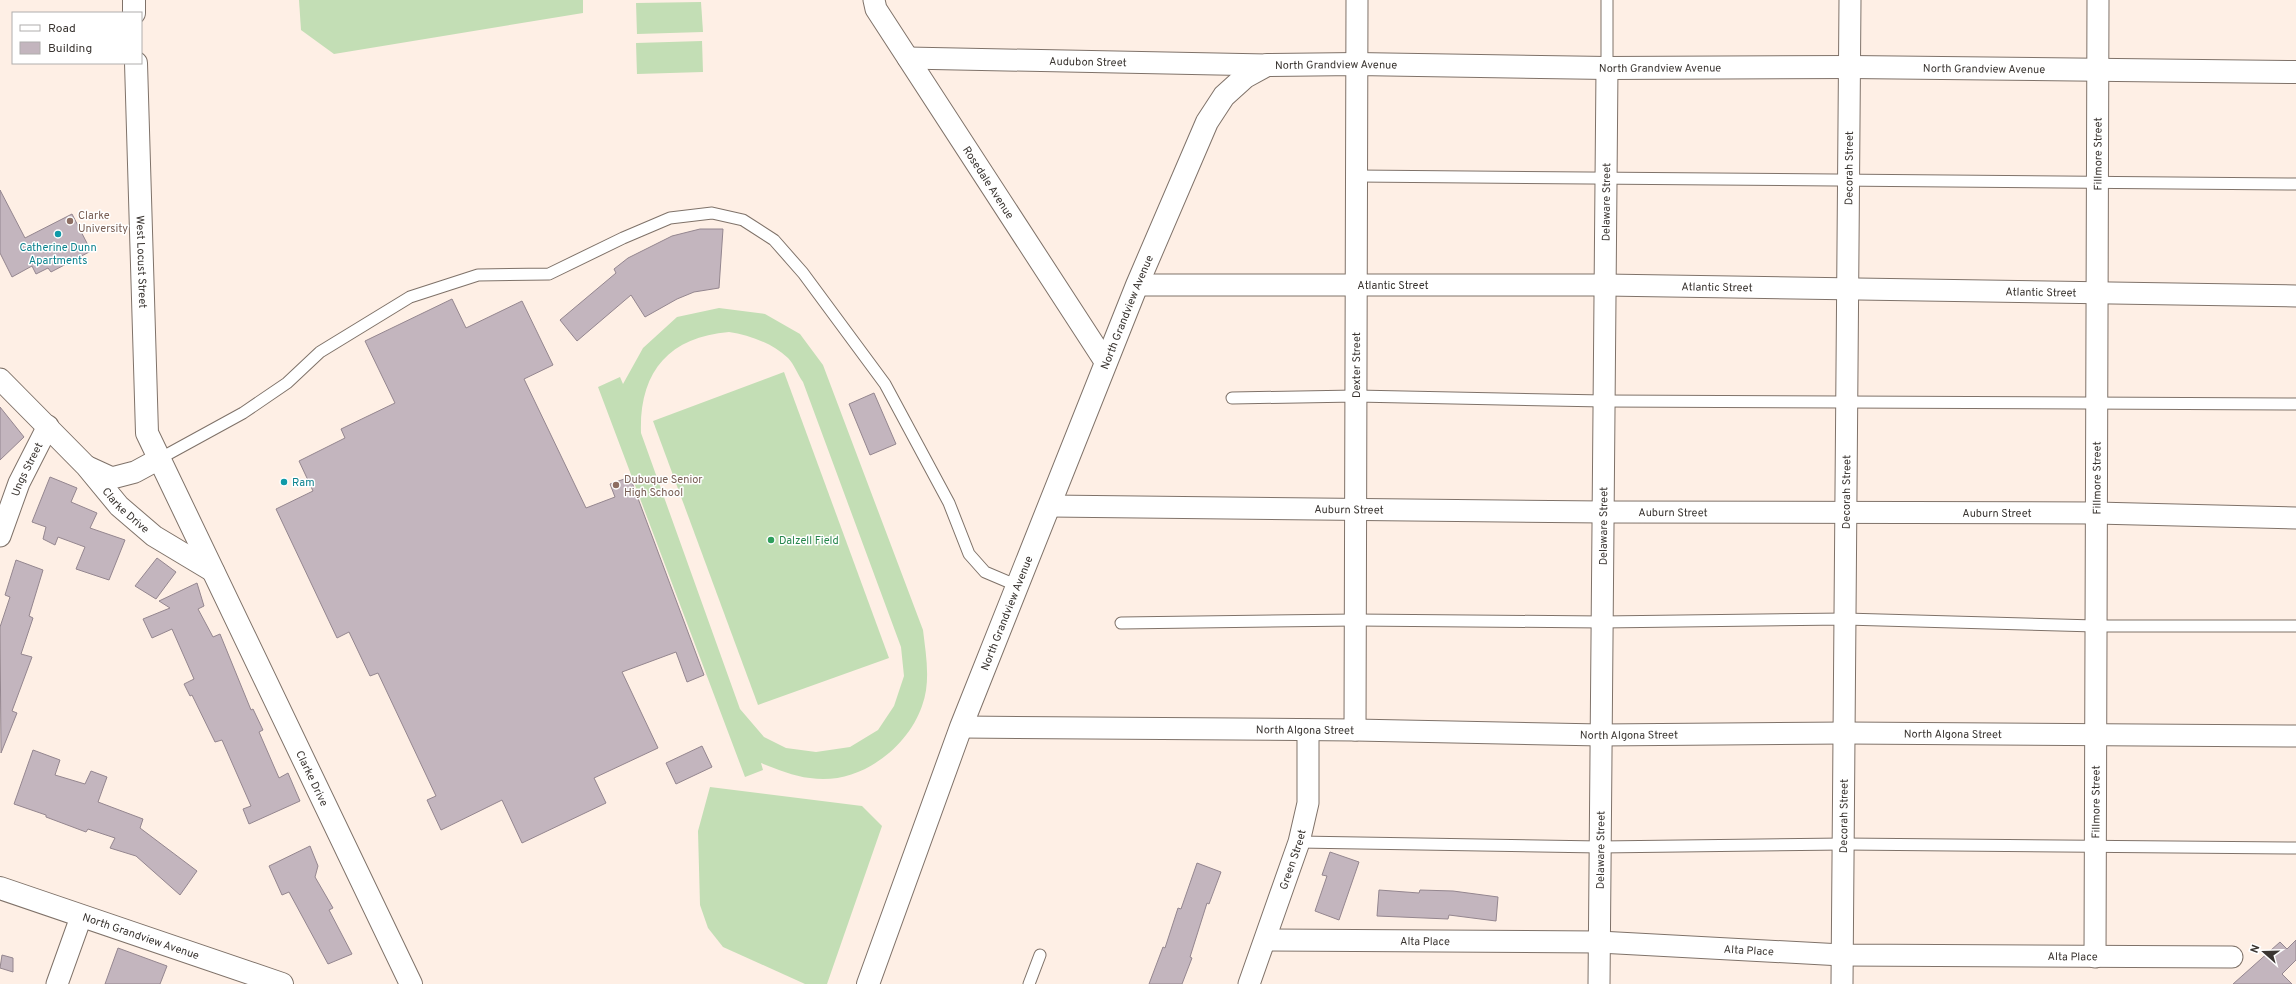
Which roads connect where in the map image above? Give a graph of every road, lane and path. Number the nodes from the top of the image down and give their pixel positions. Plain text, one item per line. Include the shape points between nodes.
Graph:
1 (134, 0) edge
2 (874, 0) edge
3 (1357, 0) edge
4 (1606, 0) edge
5 (1850, 0) edge
6 (2098, 0) edge
7 (134, 12) edge
8 (908, 58) junction
9 (136, 64) edge
10 (1357, 64) junction
11 (1268, 65) junction
12 (1851, 67) junction
13 (1607, 68) junction
14 (2098, 71) junction
15 (2296, 72) edge
16 (1357, 176) junction
17 (1606, 178) junction
18 (1850, 180) junction
19 (2097, 182) junction
20 (2296, 184) edge
21 (1137, 285) junction
22 (1356, 285) junction
23 (1605, 285) junction
24 (1848, 288) junction
25 (2097, 291) junction
26 (2296, 296) edge
27 (1106, 363) junction
28 (0, 379) edge
29 (1356, 396) junction
30 (1232, 398) dead end
31 (1604, 401) junction
32 (1847, 402) junction
33 (2096, 403) junction
34 (2296, 404) edge
35 (48, 426) junction
36 (159, 459) junction
37 (86, 466) junction
38 (1050, 506) junction
39 (1356, 509) junction
40 (1603, 512) junction
41 (1845, 512) junction
42 (2096, 513) junction
43 (2296, 518) edge
44 (0, 536) edge
45 (214, 572) junction
46 (1018, 586) junction
47 (1845, 619) junction
48 (1356, 620) junction
49 (1602, 622) junction
50 (1121, 623) dead end
51 (2095, 626) junction
52 (2296, 626) edge
53 (961, 727) junction
54 (1308, 730) junction
55 (1355, 730) junction
56 (1846, 733) junction
57 (2094, 734) junction
58 (1601, 735) junction
59 (2296, 736) edge
60 (1300, 842) junction
61 (1844, 844) junction
62 (2094, 846) junction
63 (1600, 847) junction
64 (2296, 848) edge
65 (0, 888) edge
66 (81, 917) junction
67 (1266, 940) junction
68 (1599, 942) junction
69 (1040, 955) dead end
70 (1842, 955) junction
71 (2095, 957) junction
72 (2232, 957) dead end
73 (57, 984) edge
74 (282, 984) edge
75 (411, 984) edge
76 (868, 984) edge
77 (1029, 984) edge
78 (1249, 984) edge
79 (1599, 984) edge
80 (1842, 984) edge

1 - 7 street
2 - 8 street, Rosedale Avenue via 876,9
3 - 10 street, Dexter Street
4 - 13 lane
5 - 12 street, Decorah Street
6 - 14 street, Fillmore Street
8 - 11 street, Audubon Street
8 - 27 street, Rosedale Avenue
9 - 36 street, West Locust Street via 147,434
10 - 11 street, North Grandview Avenue
10 - 13 street, North Grandview Avenue
10 - 16 street, Dexter Street
11 - 21 street, North Grandview Avenue via 1245,77 1224,96 1206,122
12 - 13 street, North Grandview Avenue
12 - 14 street, North Grandview Avenue
12 - 18 street, Decorah Street
13 - 17 street, Delaware Street
14 - 15 street, North Grandview Avenue
14 - 19 street, Fillmore Street
16 - 17 lane
16 - 22 street, Dexter Street
17 - 18 lane
17 - 23 street, Delaware Street
18 - 19 lane
18 - 24 street, Decorah Street
19 - 20 lane
19 - 25 street, Fillmore Street
21 - 22 street, Atlantic Street
21 - 27 street, North Grandview Avenue
22 - 23 street, Atlantic Street
22 - 29 street, Dexter Street
23 - 24 street, Atlantic Street
23 - 31 street, Delaware Street
24 - 25 street, Atlantic Street
24 - 32 street, Decorah Street
25 - 26 street, Atlantic Street
25 - 33 street, Fillmore Street
27 - 38 street, North Grandview Avenue
28 - 35 street, Clarke Drive
29 - 30 lane
29 - 31 lane
29 - 39 street, Dexter Street
31 - 32 lane
31 - 40 street, Delaware Street
32 - 33 lane
32 - 41 street, Decorah Street
33 - 34 lane
33 - 42 street, Fillmore Street
35 - 37 street, Clarke Drive
35 - 44 street, Ungs Street via 19,483
36 - 37 street, Clarke Drive via 135,472 112,478
36 - 45 street, Clarke Drive
36 - 46 lane via 243,413 287,383 320,352 410,297 478,275 549,274 622,238 670,218 712,214 743,220 774,240 803,273 885,384 949,503 969,554 985,572
37 - 45 street, Clarke Drive via 119,506 154,536
38 - 39 street, Auburn Street
38 - 46 street, North Grandview Avenue
39 - 40 street, Auburn Street
39 - 48 street, Dexter Street
40 - 41 street, Auburn Street
40 - 49 street, Delaware Street
41 - 42 street, Auburn Street
41 - 47 street, Decorah Street
42 - 43 street, Auburn Street
42 - 51 street, Fillmore Street
45 - 75 street, Clarke Drive
46 - 53 street, North Grandview Avenue
47 - 49 lane
47 - 51 lane
47 - 56 street, Decorah Street
48 - 49 lane
48 - 50 lane
48 - 55 street, Dexter Street
49 - 58 street, Delaware Street
51 - 52 lane
51 - 57 street, Fillmore Street
53 - 54 street, North Algona Street
53 - 76 street, North Grandview Avenue
54 - 55 street, North Algona Street
54 - 60 street, Green Street via 1308,802
55 - 58 street, North Algona Street
56 - 57 street, North Algona Street
56 - 58 street, North Algona Street
56 - 61 street, Decorah Street
57 - 59 street, North Algona Street
57 - 62 street, Fillmore Street
58 - 63 street, Delaware Street
60 - 63 lane
60 - 67 street, Green Street
61 - 62 lane
61 - 63 lane
61 - 70 street, Decorah Street
62 - 64 lane
62 - 71 street, Fillmore Street
63 - 68 street, Delaware Street
65 - 66 street, North Grandview Avenue
66 - 73 street
66 - 74 street, North Grandview Avenue
67 - 68 street, Alta Place
67 - 78 street, Green Street
68 - 70 street, Alta Place
68 - 79 street, Delaware Street
69 - 77 lane
70 - 71 street, Alta Place
70 - 80 street, Decorah Street
71 - 72 street, Alta Place

